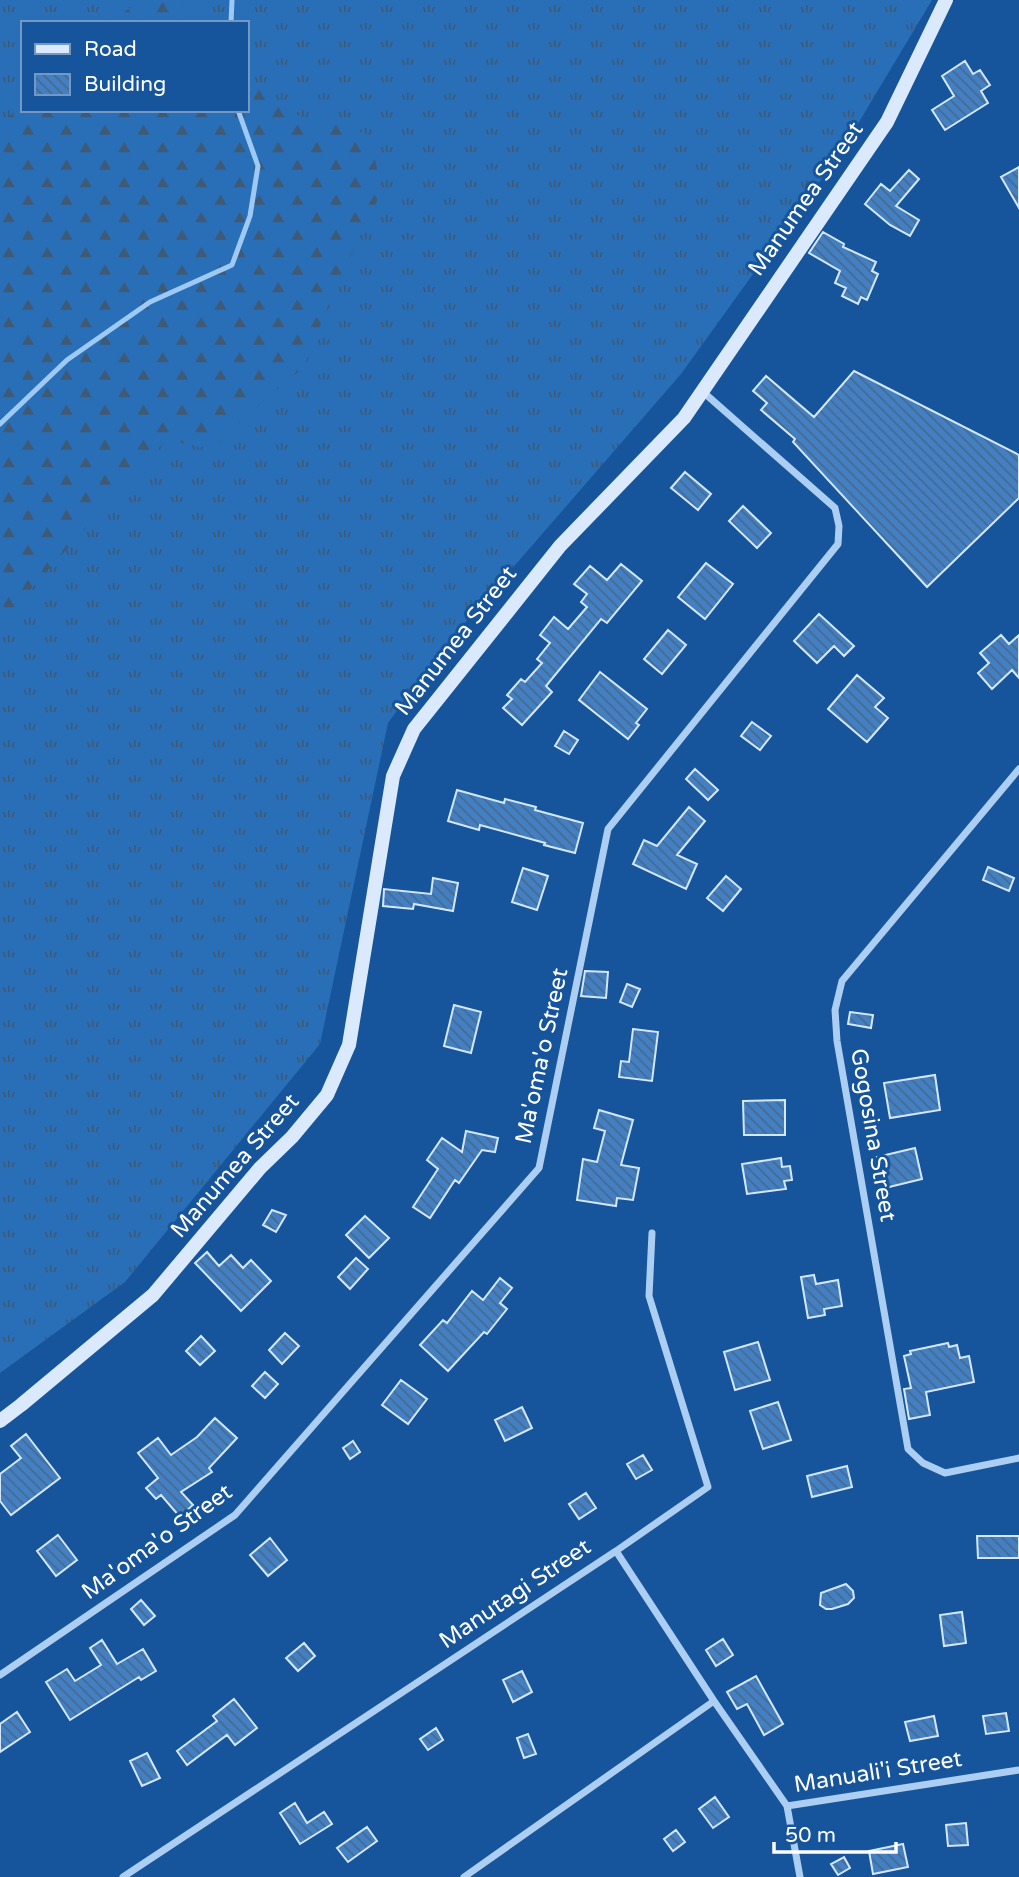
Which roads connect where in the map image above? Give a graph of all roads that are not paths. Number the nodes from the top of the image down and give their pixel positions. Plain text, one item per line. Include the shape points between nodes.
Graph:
1 (946, 0) edge
2 (702, 391) junction
3 (1019, 769) edge
4 (652, 1233) dead end
5 (0, 1421) edge
6 (1019, 1458) edge
7 (616, 1550) junction
8 (0, 1675) edge
9 (714, 1701) junction
10 (1019, 1770) edge
11 (787, 1807) junction
12 (123, 1877) edge
13 (464, 1877) edge
14 (800, 1877) edge

1 - 2 main road, Manumea Street via 887,122
2 - 5 main road, Manumea Street via 684,418 560,546 414,729 393,776 349,1045 327,1095 153,1295
2 - 8 street, Ma'oma'o Street via 835,508 838,544 608,829 539,1168 235,1515
3 - 6 street, Gogosina Street via 842,981 835,1010 908,1449 923,1463 946,1473
4 - 7 street, Manutagi Street via 649,1296 708,1487
7 - 9 street, Manuali'i Street
7 - 12 street, Manutagi Street
9 - 11 street, Manuali'i Street
9 - 13 street
10 - 11 street, Manuali'i Street
11 - 14 street

